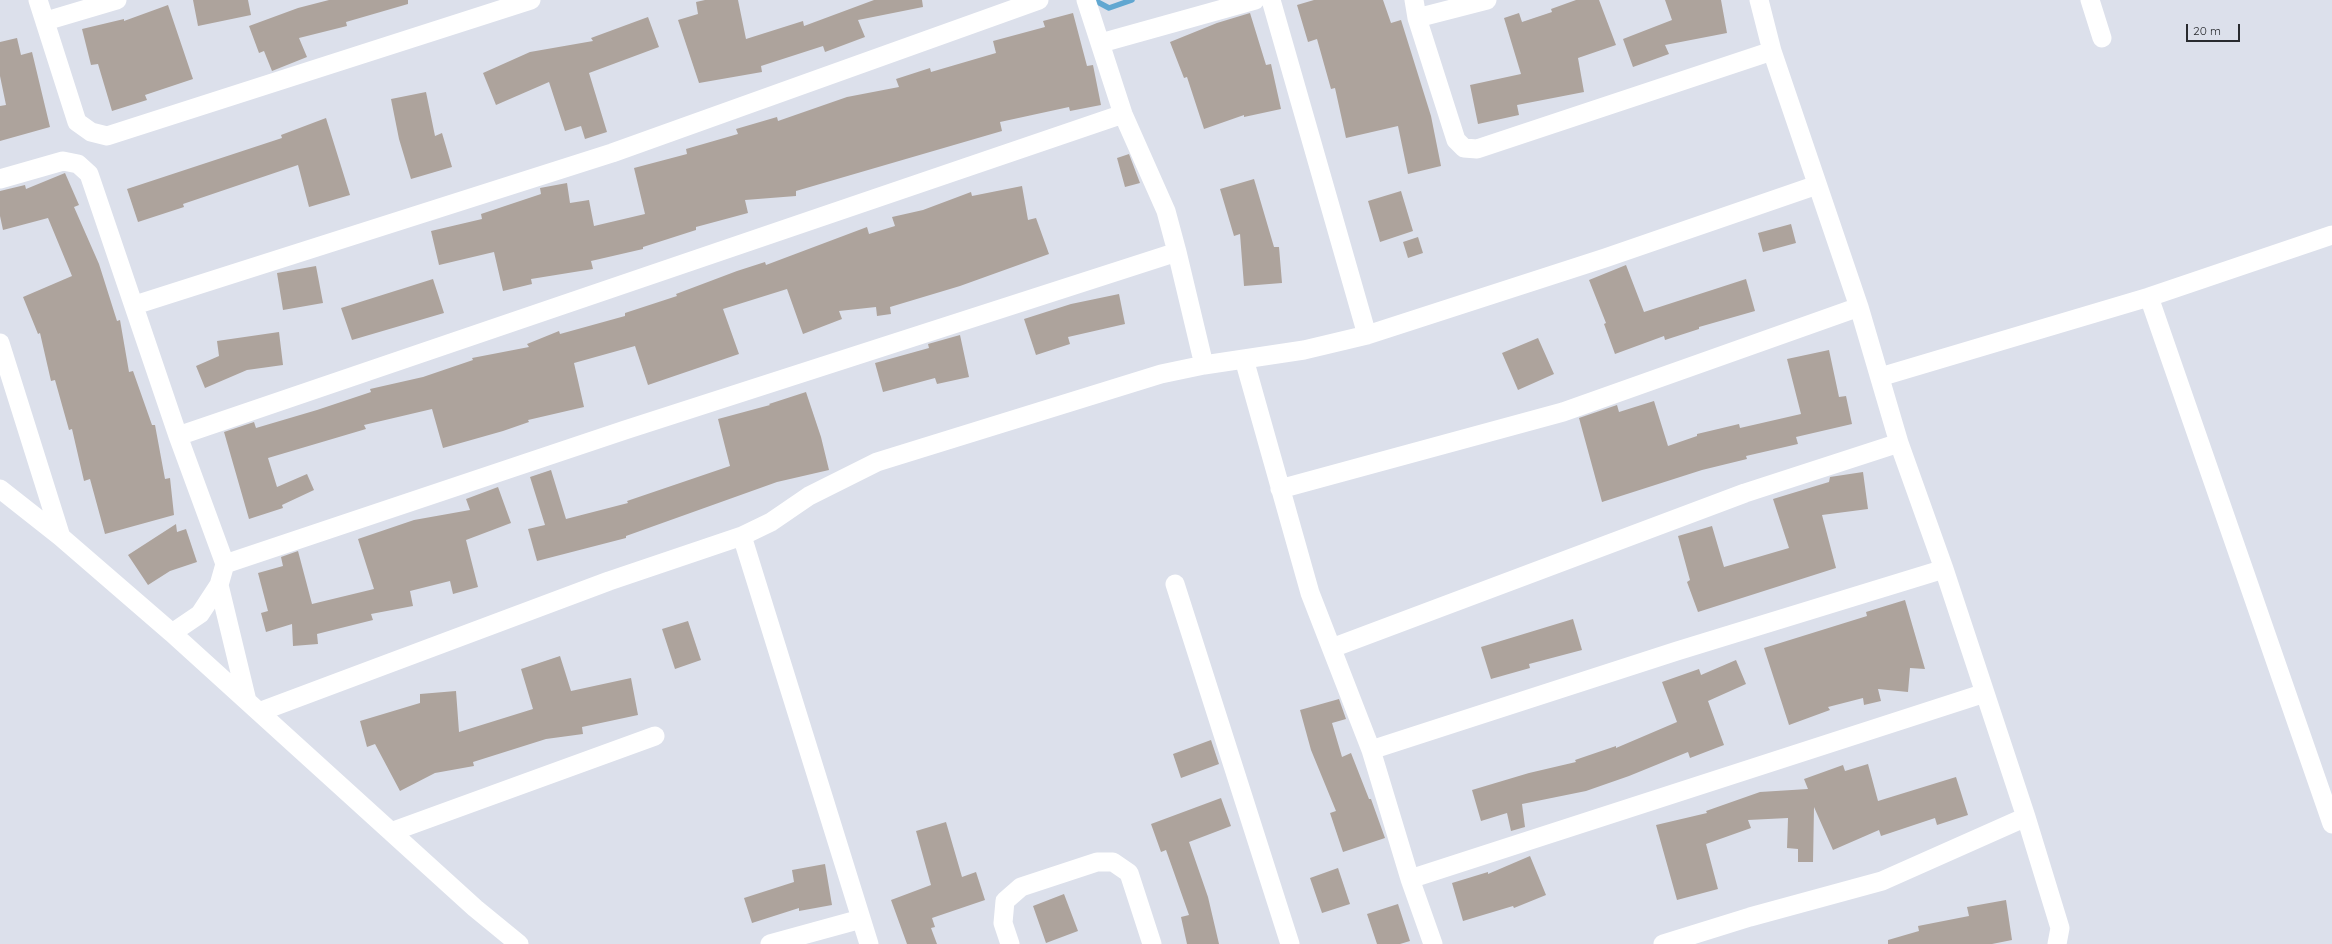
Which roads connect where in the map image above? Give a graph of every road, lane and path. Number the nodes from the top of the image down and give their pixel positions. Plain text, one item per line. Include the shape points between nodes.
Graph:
1 (38, 0) edge
2 (117, 0) edge
3 (531, 0) edge
4 (1039, 0) edge
5 (1086, 0) edge
6 (1255, 0) edge
7 (1271, 0) edge
8 (1486, 0) edge
9 (1759, 0) edge
10 (2090, 0) edge
11 (1416, 9) edge
12 (46, 21) junction
13 (2102, 38) dead end
14 (1101, 43) junction
15 (1772, 51) junction
16 (1123, 114) junction
17 (0, 180) edge
18 (1817, 185) junction
19 (2332, 235) edge
20 (1177, 252) junction
21 (2149, 297) junction
22 (135, 305) junction
23 (1859, 307) junction
24 (1367, 335) junction
25 (0, 343) edge
26 (1244, 359) junction
27 (1204, 365) junction
28 (1880, 377) junction
29 (178, 436) junction
30 (1899, 442) junction
31 (0, 489) edge
32 (1280, 489) junction
33 (742, 536) junction
34 (61, 537) junction
35 (225, 564) junction
36 (1944, 569) junction
37 (1175, 584) dead end
38 (219, 585) junction
39 (172, 633) junction
40 (1332, 648) junction
41 (1985, 692) junction
42 (253, 707) junction
43 (655, 736) dead end
44 (1371, 750) junction
45 (2026, 817) junction
46 (2332, 824) edge
47 (391, 832) junction
48 (1410, 878) junction
49 (861, 918) junction
50 (519, 944) edge
51 (770, 944) edge
52 (869, 944) edge
53 (1010, 944) edge
54 (1152, 944) edge
55 (1290, 944) edge
56 (1433, 944) edge
57 (1663, 944) edge
58 (2058, 944) edge

1 - 12 street
2 - 12 street
3 - 12 street via 107,136 91,132 77,122
4 - 22 street via 612,154
5 - 14 street
6 - 14 street
7 - 24 street
8 - 11 street
9 - 15 street
10 - 13 street
11 - 15 street via 1456,140 1464,148 1477,149
14 - 16 street
15 - 18 street
16 - 20 street via 1166,211
16 - 29 street
17 - 22 street via 63,161 78,164 88,174
18 - 23 street
18 - 24 street via 1605,258
19 - 21 street
20 - 27 street
20 - 35 street via 632,427
21 - 28 street
21 - 46 street
22 - 29 street
23 - 28 street
23 - 32 street via 1563,412
24 - 26 street via 1304,350
25 - 34 street
26 - 27 street
26 - 32 street
27 - 33 street via 1161,374 877,462 809,496 771,522
28 - 30 street
29 - 35 street
30 - 36 street
30 - 40 street via 1745,493
31 - 34 street
32 - 40 street via 1310,593
33 - 42 street
33 - 49 street
34 - 39 street
35 - 38 street
36 - 41 street
36 - 44 street via 1677,651
37 - 55 street
38 - 39 street via 200,614
38 - 42 street
39 - 42 street
40 - 44 street
41 - 45 street
41 - 48 street
42 - 47 street
43 - 47 street
44 - 48 street
45 - 57 street via 1882,881
45 - 58 street via 2060,928
47 - 50 street
48 - 56 street
49 - 51 street
49 - 52 street
53 - 54 street via 1003,923 1004,901 1021,887 1096,862 1113,862 1128,873

